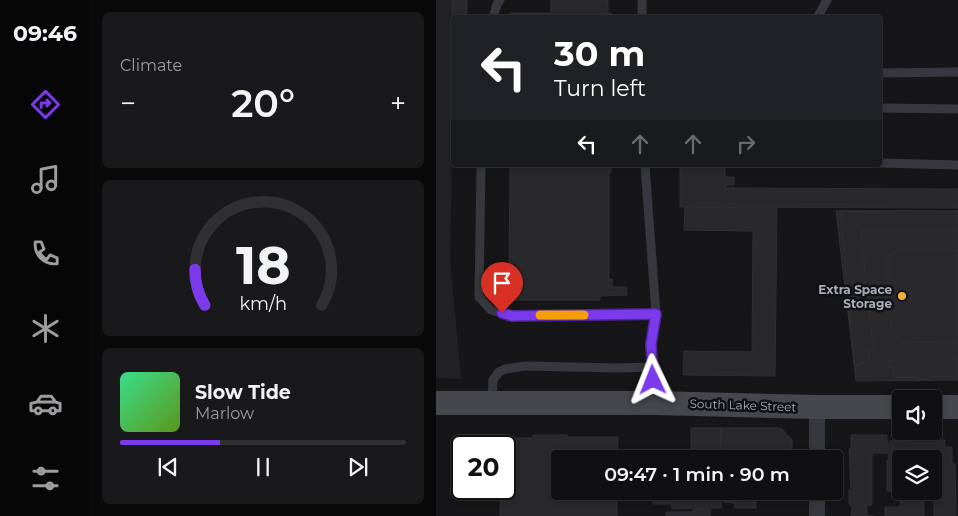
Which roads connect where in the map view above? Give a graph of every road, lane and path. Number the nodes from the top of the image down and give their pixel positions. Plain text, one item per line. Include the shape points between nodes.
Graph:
1 (500, 0) edge
2 (642, 0) edge
3 (826, 0) edge
4 (494, 15) edge
5 (642, 15) edge
6 (818, 15) edge
7 (882, 72) edge
8 (958, 72) edge
9 (882, 108) edge
10 (958, 109) edge
11 (882, 163) edge
12 (958, 166) edge
13 (481, 167) edge
14 (645, 167) edge
15 (656, 314) junction
16 (652, 367) junction
17 (436, 403) edge
18 (492, 403) junction
19 (654, 403) junction
20 (892, 407) edge
21 (942, 407) edge
22 (958, 407) edge
23 (817, 408) junction
24 (817, 450) edge
25 (817, 500) edge
26 (817, 516) edge

1 - 4 lane
2 - 5 lane
3 - 6 lane
7 - 8 lane
9 - 10 lane
11 - 12 lane
13 - 15 lane via 479,297 491,310 512,316
14 - 15 lane
15 - 16 lane via 651,344
16 - 18 lane via 526,366 505,369 493,380
16 - 19 lane
17 - 18 street, South Lake Street
18 - 19 street, South Lake Street
19 - 23 street, South Lake Street
20 - 23 street, South Lake Street
21 - 22 street
23 - 24 street
25 - 26 street

